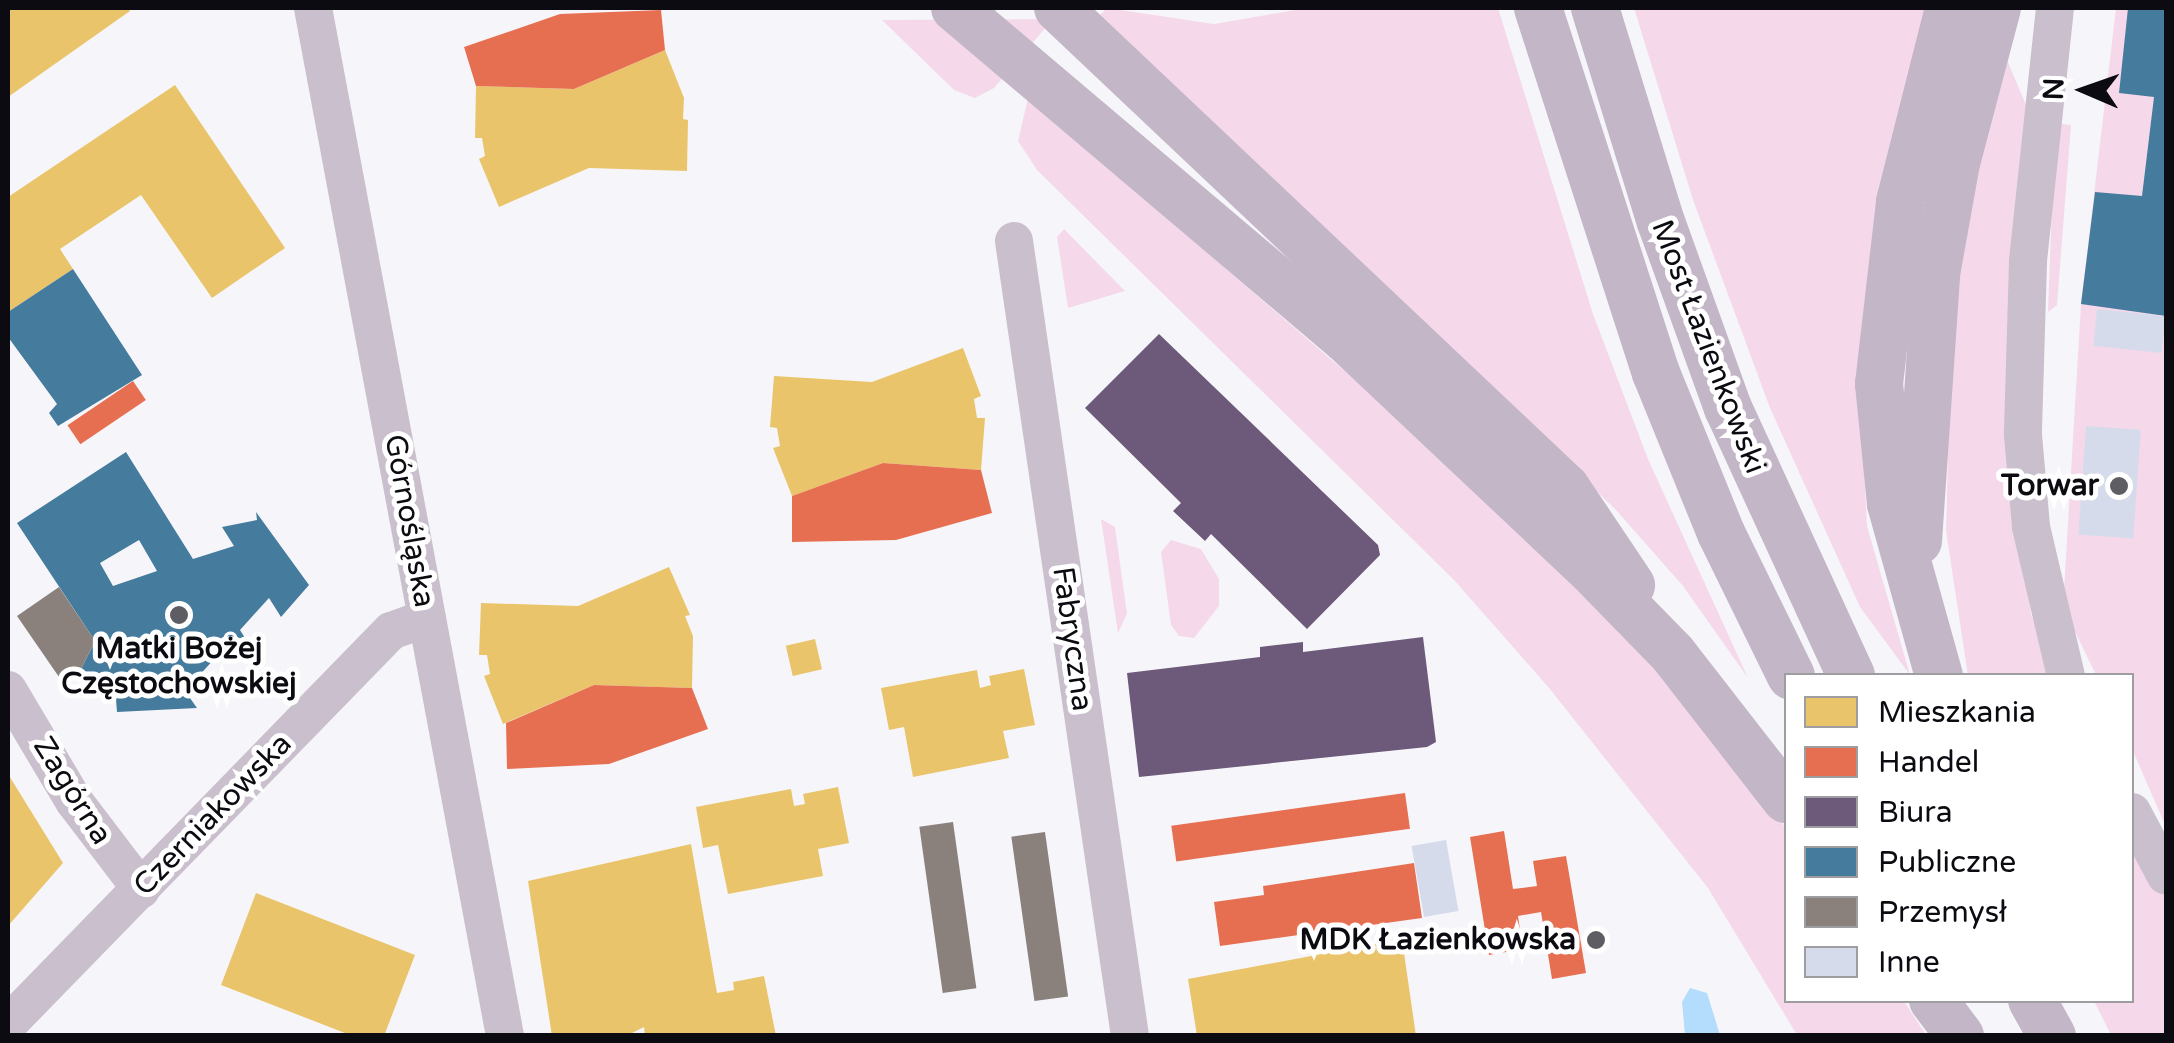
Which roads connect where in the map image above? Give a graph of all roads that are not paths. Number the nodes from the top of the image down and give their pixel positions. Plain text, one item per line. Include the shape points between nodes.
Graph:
1 (312, 8) edge
2 (956, 8) edge
3 (1058, 8) edge
4 (1538, 8) edge
5 (1596, 8) edge
6 (1949, 8) edge
7 (1997, 8) edge
8 (2055, 8) edge
9 (1014, 242) dead end
10 (1918, 590) junction
11 (427, 618) junction
12 (1673, 654) junction
13 (1790, 673) edge
14 (1850, 673) edge
15 (1938, 673) edge
16 (2065, 673) edge
17 (8, 690) edge
18 (1784, 795) edge
19 (2134, 816) edge
20 (2166, 876) edge
21 (141, 889) junction
22 (1935, 1003) edge
23 (1970, 1003) edge
24 (2034, 1003) edge
25 (2059, 1003) edge
26 (8, 1024) edge
27 (505, 1036) edge
28 (1130, 1036) edge
29 (1960, 1036) edge
30 (1988, 1036) edge
31 (2052, 1036) edge
32 (2072, 1036) edge

1 - 11 street, Górnośląska
2 - 12 main road via 1346,339
3 - 12 main road via 1566,488
4 - 13 main road, Most Łazienkowski via 1656,373 1722,534
5 - 14 main road, Most Łazienkowski via 1722,392
6 - 10 main road via 1890,259 1879,384 1892,504
7 - 10 main road via 1965,128 1930,322
8 - 16 street via 2022,363 2032,527
9 - 28 street, Fabryczna
10 - 15 main road
11 - 21 street, Czerniakowska via 392,631
11 - 27 street, Górnośląska
12 - 18 main road
17 - 21 street, Zagórna via 74,802
19 - 20 street
21 - 26 street, Czerniakowska
22 - 29 main road
23 - 30 main road
24 - 31 main road
25 - 32 main road

